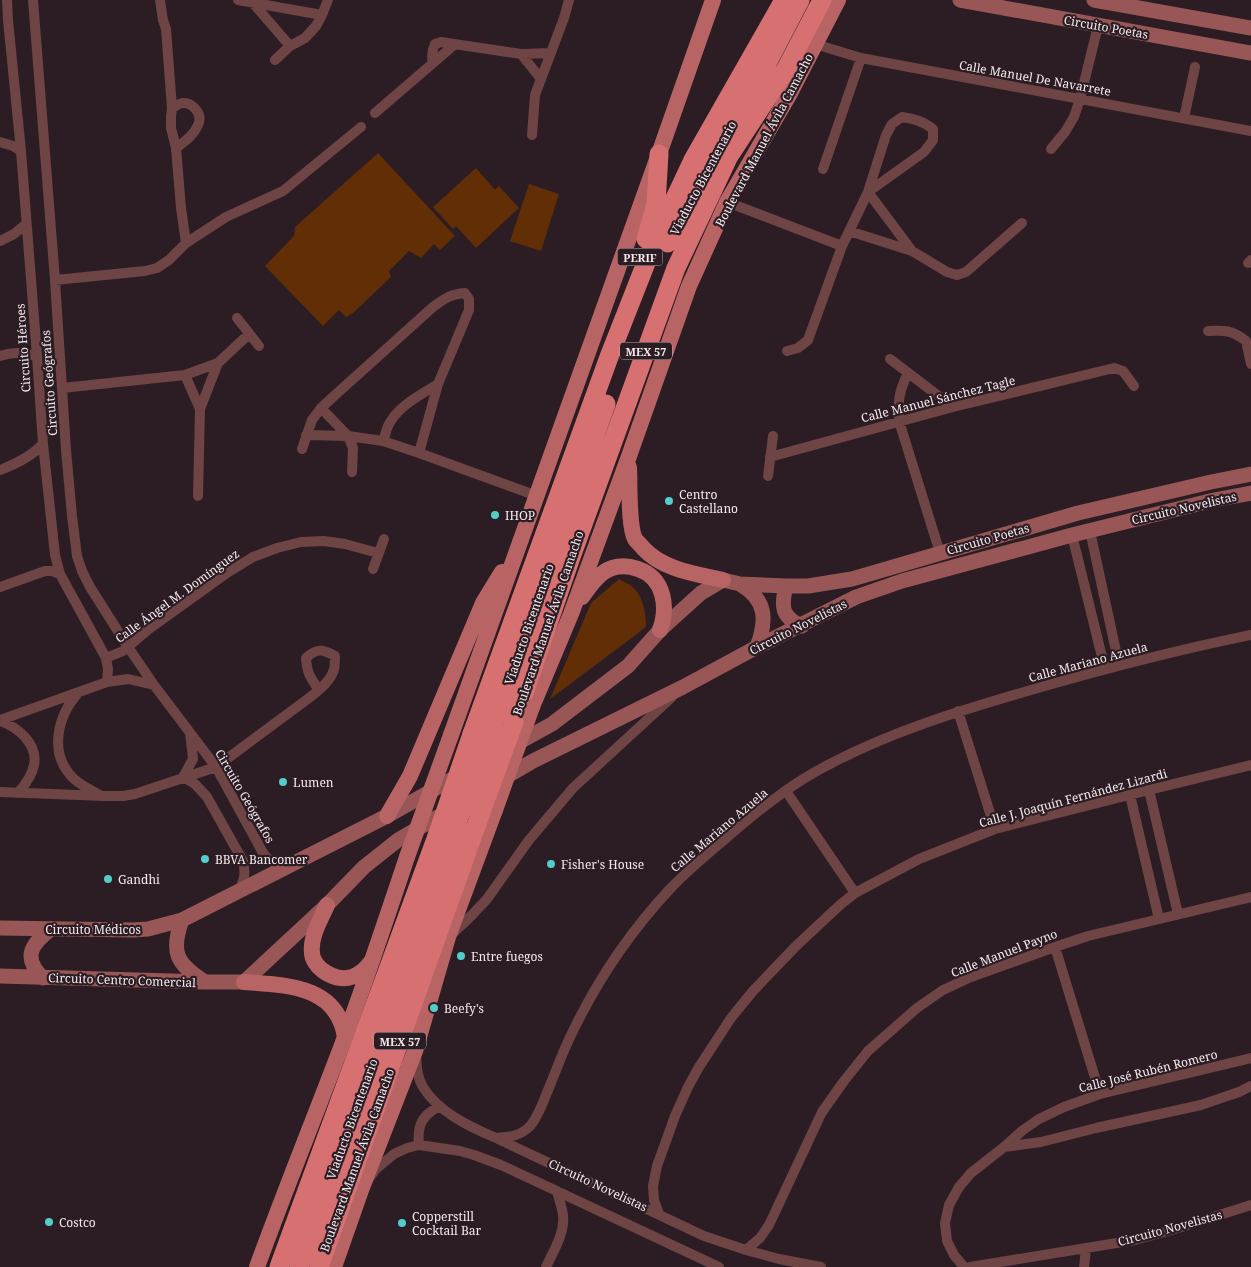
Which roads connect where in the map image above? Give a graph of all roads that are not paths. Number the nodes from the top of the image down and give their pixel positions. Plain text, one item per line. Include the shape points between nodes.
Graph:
1 (7, 0) edge
2 (33, 0) edge
3 (160, 0) edge
4 (238, 0) edge
5 (328, 0) edge
6 (569, 0) edge
7 (713, 0) edge
8 (784, 0) edge
9 (800, 0) edge
10 (822, 0) edge
11 (838, 0) edge
12 (960, 0) edge
13 (1094, 0) edge
14 (254, 3) junction
15 (322, 15) junction
16 (8, 20) junction
17 (1098, 26) junction
18 (1251, 28) edge
19 (0, 31) edge
20 (454, 44) junction
21 (815, 44) junction
22 (290, 46) junction
23 (551, 53) junction
24 (1251, 53) edge
25 (521, 54) junction
26 (861, 58) junction
27 (275, 60) dead end
28 (433, 63) junction
29 (1195, 67) dead end
30 (541, 79) junction
31 (1080, 99) junction
32 (172, 108) junction
33 (375, 113) dead end
34 (1184, 118) junction
35 (361, 127) dead end
36 (1251, 131) edge
37 (532, 136) dead end
38 (0, 142) edge
39 (176, 148) junction
40 (1051, 149) dead end
41 (21, 151) junction
42 (659, 154) junction
43 (824, 170) dead end
44 (868, 192) junction
45 (727, 202) junction
46 (1022, 223) dead end
47 (26, 224) junction
48 (849, 231) junction
49 (0, 241) edge
50 (186, 243) junction
51 (842, 246) junction
52 (912, 251) junction
53 (55, 280) junction
54 (237, 318) dead end
55 (1208, 331) dead end
56 (249, 334) junction
57 (1248, 340) edge
58 (259, 346) dead end
59 (787, 351) dead end
60 (0, 356) edge
61 (37, 356) junction
62 (609, 357) junction
63 (890, 359) dead end
64 (218, 363) junction
65 (1251, 364) edge
66 (908, 373) junction
67 (185, 375) junction
68 (438, 384) junction
69 (1134, 386) dead end
70 (62, 388) junction
71 (953, 407) junction
72 (321, 408) junction
73 (200, 409) junction
74 (899, 421) junction
75 (306, 435) junction
76 (348, 436) junction
77 (773, 436) dead end
78 (383, 441) junction
79 (43, 444) junction
80 (302, 449) dead end
81 (419, 453) junction
82 (770, 457) junction
83 (628, 459) junction
84 (0, 470) edge
85 (352, 472) dead end
86 (1251, 474) edge
87 (768, 476) dead end
88 (1251, 493) edge
89 (198, 496) dead end
90 (537, 496) junction
91 (1090, 531) junction
92 (1072, 535) junction
93 (384, 539) dead end
94 (518, 547) junction
95 (378, 553) junction
96 (940, 553) junction
97 (373, 569) dead end
98 (60, 574) junction
99 (723, 580) junction
100 (740, 584) junction
101 (786, 586) junction
102 (0, 587) edge
103 (571, 614) junction
104 (802, 626) junction
105 (660, 630) junction
106 (1251, 635) edge
107 (128, 647) junction
108 (757, 647) junction
109 (106, 658) junction
110 (1119, 665) junction
111 (1105, 669) junction
112 (106, 682) junction
113 (154, 685) junction
114 (683, 687) junction
115 (319, 690) junction
116 (80, 691) junction
117 (958, 711) junction
118 (0, 721) edge
119 (189, 731) junction
120 (1251, 765) edge
121 (216, 767) junction
122 (183, 777) junction
123 (1149, 790) junction
124 (786, 791) junction
125 (0, 792) edge
126 (18, 793) junction
127 (1130, 795) junction
128 (104, 796) junction
129 (488, 812) junction
130 (387, 816) junction
131 (995, 829) junction
132 (284, 869) junction
133 (239, 891) junction
134 (855, 893) junction
135 (1251, 897) edge
136 (327, 905) junction
137 (1178, 914) junction
138 (1159, 919) junction
139 (182, 920) junction
140 (0, 928) edge
141 (51, 929) junction
142 (448, 937) junction
143 (1055, 947) junction
144 (373, 959) junction
145 (0, 976) edge
146 (43, 978) junction
147 (204, 982) junction
148 (244, 982) junction
149 (345, 1038) junction
150 (415, 1051) junction
151 (1251, 1058) edge
152 (1251, 1086) edge
153 (1100, 1094) junction
154 (440, 1106) junction
155 (496, 1138) junction
156 (419, 1145) junction
157 (1004, 1147) junction
158 (361, 1190) junction
159 (557, 1191) junction
160 (1251, 1205) edge
161 (659, 1214) junction
162 (1086, 1248) junction
163 (746, 1250) junction
164 (257, 1267) edge
165 (279, 1267) edge
166 (299, 1267) edge
167 (319, 1267) edge
168 (334, 1267) edge
169 (546, 1267) edge
170 (718, 1267) edge
171 (822, 1267) edge
172 (964, 1267) edge
173 (970, 1267) edge
174 (1084, 1267) edge

1 - 16 street, Circuito Héroes
2 - 53 street, Circuito Geógrafos
3 - 32 street via 166,29
4 - 14 street
5 - 15 street
6 - 23 street
7 - 42 main road
8 - 62 highway, MEX 57 via 693,160 653,245
9 - 166 highway, Viaducto Bicentenario, bridge via 662,253
10 - 129 highway, Boulevard Manuel Ávila Camacho / MEX 57, bridge via 786,69 728,156 676,268 514,722
11 - 21 main road, Boulevard Manuel Ávila Camacho
12 - 17 main road, Circuito Poetas
13 - 18 main road
14 - 15 street
14 - 22 street
15 - 22 street via 305,38
16 - 19 street
16 - 41 street, Circuito Héroes
17 - 24 main road, Circuito Poetas
17 - 31 street
20 - 25 street
20 - 28 street
20 - 28 street via 435,44
21 - 26 street, Calle Manuel De Navarrete
21 - 45 main road, Boulevard Manuel Ávila Camacho
22 - 27 street
23 - 25 street
23 - 30 street
25 - 30 street
26 - 31 street, Calle Manuel De Navarrete
26 - 43 street
28 - 33 street
29 - 34 street
30 - 37 street via 535,95
31 - 34 street, Calle Manuel De Navarrete
31 - 40 street via 1074,117
32 - 39 street via 171,128
32 - 39 street via 182,103 192,105 199,114 199,124 191,136
34 - 36 street, Calle Manuel De Navarrete
35 - 50 street via 283,191 226,217
38 - 41 street
39 - 50 street
41 - 47 street, Circuito Héroes
42 - 62 highway, PERIF via 656,204
42 - 90 main road
44 - 44 street via 892,124 902,117 912,118 933,129 932,140 924,152
44 - 48 street
44 - 52 street
45 - 51 street
45 - 83 main road, Boulevard Manuel Ávila Camacho via 689,286
46 - 52 street via 966,272 957,275
47 - 49 street
47 - 61 street, Circuito Héroes
48 - 51 street
48 - 52 street
50 - 53 street via 158,268
51 - 59 street via 808,340
53 - 70 street, Circuito Geógrafos
54 - 56 street
55 - 57 street via 1225,330
56 - 58 street
56 - 64 street
57 - 65 street
60 - 61 street via 12,352
61 - 79 street, Circuito Héroes
62 - 165 highway, MEX 57, bridge
63 - 66 street
64 - 67 street
64 - 73 street
66 - 71 street
66 - 74 street via 898,404
67 - 70 street
67 - 73 street
68 - 72 street via 469,310 469,299 465,293 446,298 433,307
68 - 78 street via 396,414
68 - 81 street
69 - 71 street, Calle Manuel Sánchez Tagle via 1123,371 1114,368
70 - 107 street, Circuito Geógrafos via 77,556 90,587
71 - 74 street, Calle Manuel Sánchez Tagle
72 - 75 street
72 - 76 street
73 - 89 street
74 - 82 street, Calle Manuel Sánchez Tagle
74 - 96 street
75 - 76 street
75 - 80 street
76 - 78 street
76 - 85 street via 353,448
77 - 82 street
78 - 81 street
79 - 84 street via 31,455
79 - 98 street, Circuito Héroes via 52,537
81 - 90 street
82 - 87 street
83 - 99 main road via 631,524 636,540 645,551 672,568
83 - 103 main road, Boulevard Manuel Ávila Camacho
86 - 96 main road, Circuito Poetas via 1078,513
88 - 91 main road, Circuito Novelistas
90 - 94 main road
91 - 92 main road, Circuito Novelistas
91 - 110 street
92 - 104 main road, Circuito Novelistas via 902,581 856,597
92 - 111 street
93 - 95 street
94 - 130 main road via 483,603 410,776
94 - 144 main road, bridge
95 - 97 street
95 - 107 street, Calle Ángel M. Domínguez via 324,541 301,542 253,557
96 - 101 main road, Circuito Poetas via 852,579
98 - 102 street via 45,571
98 - 109 street, Circuito Héroes
99 - 100 main road, Circuito Poetas
99 - 105 main road, Circuito Médicos via 701,593
100 - 101 main road, Circuito Poetas
100 - 108 main road via 751,592 762,610 764,625
101 - 104 main road via 783,609 788,618
103 - 105 main road via 601,575 621,566 632,567 650,575 662,592 664,614
103 - 129 main road, Boulevard Manuel Ávila Camacho, bridge
104 - 108 main road, Circuito Novelistas
105 - 130 main road, Circuito Médicos via 628,666 552,724
106 - 110 street, Calle Mariano Azuela
107 - 109 street, Calle Ángel M. Domínguez
107 - 113 street, Circuito Geógrafos
108 - 114 main road, Circuito Novelistas
109 - 112 street, Circuito Héroes
110 - 111 street, Calle Mariano Azuela
111 - 117 street, Calle Mariano Azuela
112 - 113 street via 128,679
112 - 116 street
113 - 119 street, Circuito Geógrafos
114 - 136 main road via 533,761 398,840 364,867
114 - 142 street, Circuito Novelistas via 573,788 529,840 487,899
115 - 115 street via 307,671 306,658 314,651 326,650 335,656 334,669
115 - 121 street
116 - 118 street
116 - 128 street via 70,702 61,721 58,748 73,778
117 - 124 street, Calle Mariano Azuela via 871,744 826,766
117 - 131 street
118 - 126 street via 19,731 33,754 34,764
119 - 121 street, Circuito Geógrafos
119 - 122 street, Circuito Geógrafos via 193,759
120 - 123 street, Calle J. Joaquín Fernández Lizardi
121 - 122 street
121 - 132 street, Circuito Geógrafos via 263,853
122 - 128 street via 135,794
122 - 133 street via 202,790 243,861 244,879
123 - 127 street, Calle J. Joaquín Fernández Lizardi
123 - 137 street
124 - 134 street
124 - 155 street, Calle Mariano Azuela via 756,812 670,889 625,943 589,1001 532,1124 522,1133
125 - 126 street
126 - 128 street
127 - 131 street, Calle J. Joaquín Fernández Lizardi
127 - 138 street
129 - 142 main road, Boulevard Manuel Ávila Camacho
129 - 167 highway, Boulevard Manuel Ávila Camacho / MEX 57
130 - 132 main road, Circuito Médicos
131 - 134 street, Calle J. Joaquín Fernández Lizardi via 919,859
132 - 133 main road, Circuito Médicos
133 - 139 main road, Circuito Médicos
134 - 161 street, Calle J. Joaquín Fernández Lizardi via 796,946 753,991 699,1067 675,1116 657,1166 653,1186
135 - 137 street, Calle Manuel Payno
136 - 144 main road via 313,942 312,954 317,966 340,979 350,978 362,972
136 - 148 main road
137 - 138 street, Calle Manuel Payno
138 - 143 street, Calle Manuel Payno
139 - 141 main road, Circuito Médicos via 148,929
139 - 147 main road via 177,952 184,968
140 - 141 main road, Circuito Médicos
141 - 146 main road via 40,936 31,955 35,969
142 - 150 main road, Boulevard Manuel Ávila Camacho
143 - 153 street
143 - 163 street, Calle Manuel Payno via 971,976 943,990 868,1051 822,1112 769,1225
144 - 149 main road
145 - 146 main road, Circuito Centro Comercial
146 - 147 main road, Circuito Centro Comercial
147 - 148 main road, Circuito Centro Comercial
148 - 149 main road via 289,986 316,995 335,1011
149 - 164 main road
150 - 154 street, Circuito Novelistas via 417,1074 422,1086
150 - 158 main road, Boulevard Manuel Ávila Camacho
151 - 153 street, Calle José Rubén Romero
152 - 157 street via 1201,1105 1041,1142
153 - 157 street, Calle José Rubén Romero via 1039,1118
154 - 155 street, Circuito Novelistas
154 - 156 street via 430,1111 421,1123
155 - 161 street, Circuito Novelistas
156 - 158 street via 394,1154 376,1169
156 - 159 street via 474,1154
157 - 172 street, Calle José Rubén Romero via 971,1173 949,1206 945,1223 947,1240
158 - 168 main road, Boulevard Manuel Ávila Camacho
159 - 169 street via 563,1226
159 - 170 street
160 - 162 street, Circuito Novelistas via 1135,1240
161 - 163 street, Circuito Novelistas via 704,1236
162 - 173 street, Circuito Novelistas
162 - 174 street
163 - 171 street, Circuito Novelistas

